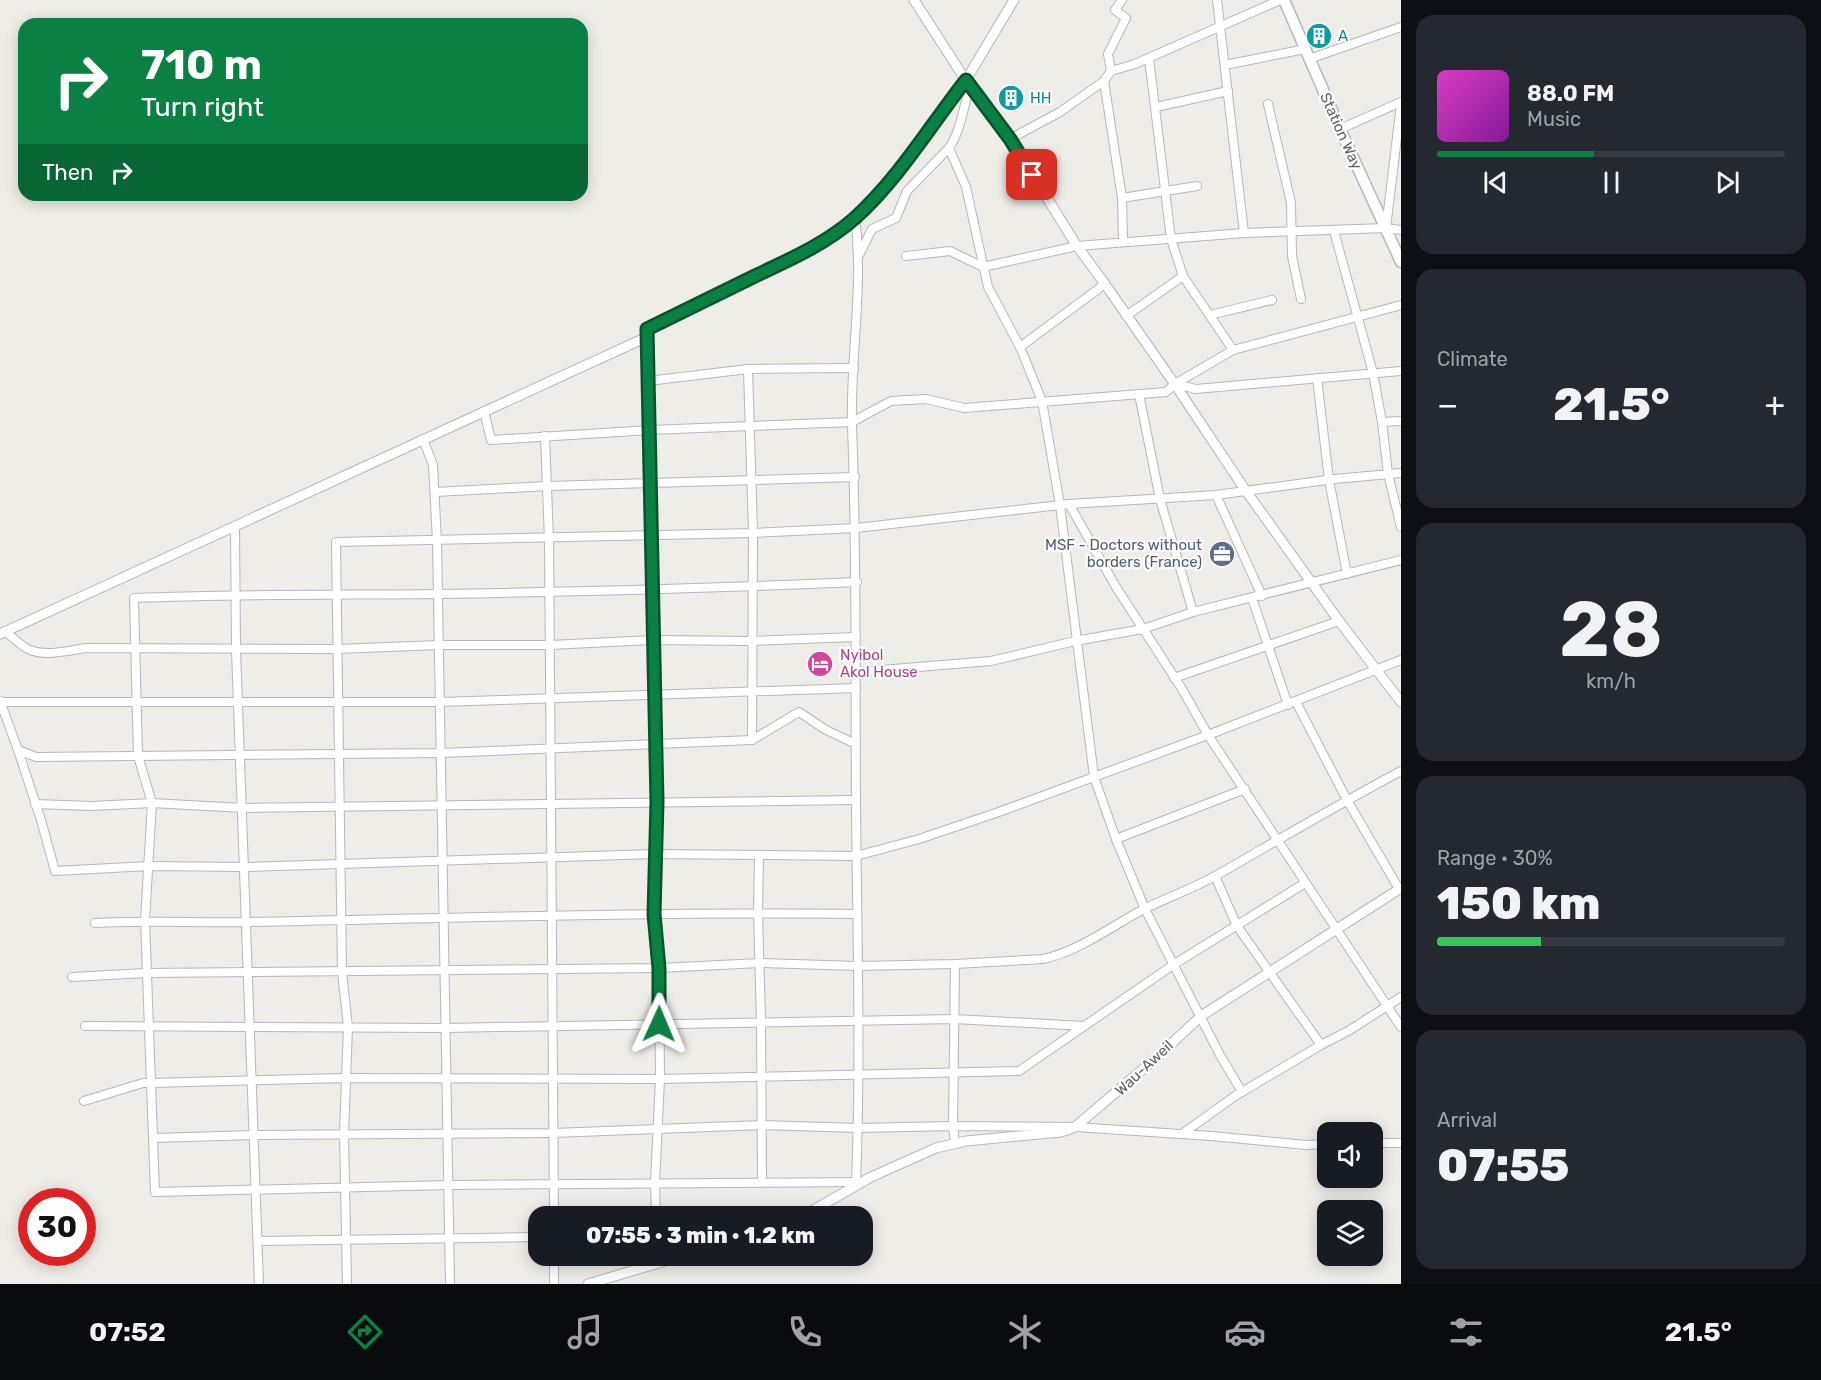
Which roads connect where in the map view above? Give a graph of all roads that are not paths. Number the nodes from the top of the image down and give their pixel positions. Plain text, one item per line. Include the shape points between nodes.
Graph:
1 (914, 0) edge
2 (1014, 0) edge
3 (1122, 0) edge
4 (1217, 0) edge
5 (1282, 0) edge
6 (1220, 25) junction
7 (1401, 27) edge
8 (1307, 54) junction
9 (1149, 58) junction
10 (1225, 65) junction
11 (1112, 71) junction
12 (1104, 81) junction
13 (968, 83) junction
14 (1228, 91) junction
15 (1401, 103) edge
16 (1268, 104) dead end
17 (1156, 107) junction
18 (1340, 129) junction
19 (1010, 139) junction
20 (949, 148) junction
21 (1197, 186) dead end
22 (1167, 191) junction
23 (1122, 198) junction
24 (855, 217) junction
25 (1386, 228) junction
26 (1401, 230) edge
27 (1292, 231) junction
28 (1334, 231) junction
29 (1244, 233) junction
30 (1171, 238) junction
31 (1123, 243) junction
32 (1077, 246) junction
33 (906, 256) dead end
34 (859, 257) junction
35 (1401, 262) edge
36 (983, 267) junction
37 (1183, 276) junction
38 (1106, 284) junction
39 (1301, 299) dead end
40 (1272, 300) dead end
41 (1401, 305) edge
42 (1126, 315) junction
43 (1210, 315) junction
44 (1358, 316) junction
45 (647, 337) junction
46 (1020, 347) junction
47 (1233, 350) junction
48 (854, 368) junction
49 (748, 369) junction
50 (1401, 371) edge
51 (1373, 373) junction
52 (1317, 378) junction
53 (648, 381) junction
54 (1175, 384) junction
55 (1139, 394) junction
56 (1042, 401) junction
57 (484, 411) junction
58 (1401, 421) edge
59 (852, 422) junction
60 (1382, 422) junction
61 (750, 426) junction
62 (650, 430) junction
63 (545, 436) junction
64 (423, 439) junction
65 (1401, 473) edge
66 (1388, 474) junction
67 (855, 477) junction
68 (1329, 480) junction
69 (752, 481) junction
70 (650, 485) junction
71 (548, 486) junction
72 (1246, 491) junction
73 (435, 492) junction
74 (1216, 495) junction
75 (1160, 499) junction
76 (1069, 504) junction
77 (1060, 505) junction
78 (235, 526) junction
79 (1401, 527) edge
80 (856, 528) junction
81 (753, 533) junction
82 (651, 535) junction
83 (549, 539) junction
84 (437, 541) junction
85 (1401, 560) edge
86 (1347, 574) junction
87 (857, 582) junction
88 (1311, 583) junction
89 (753, 587) junction
90 (651, 589) junction
91 (549, 591) junction
92 (236, 594) junction
93 (336, 594) junction
94 (439, 594) junction
95 (1262, 596) junction
96 (1252, 598) junction
97 (1192, 612) junction
98 (1339, 621) junction
99 (1143, 629) junction
100 (3, 633) edge
101 (856, 637) junction
102 (652, 640) junction
103 (752, 641) junction
104 (1076, 641) junction
105 (439, 645) junction
106 (550, 645) junction
107 (1268, 645) junction
108 (135, 649) junction
109 (337, 649) junction
110 (236, 650) junction
111 (1401, 660) edge
112 (1377, 669) junction
113 (857, 672) junction
114 (1174, 678) junction
115 (856, 688) junction
116 (752, 692) junction
117 (653, 695) junction
118 (550, 698) junction
119 (0, 702) edge
120 (136, 702) junction
121 (239, 702) junction
122 (338, 702) junction
123 (441, 702) junction
124 (1401, 702) edge
125 (1292, 703) junction
126 (1208, 735) junction
127 (752, 740) junction
128 (656, 744) junction
129 (856, 744) junction
130 (18, 750) junction
131 (551, 750) junction
132 (442, 753) junction
133 (241, 754) junction
134 (338, 754) junction
135 (138, 756) junction
136 (1401, 771) edge
137 (1094, 777) junction
138 (1245, 789) junction
139 (856, 800) junction
140 (1347, 800) junction
141 (657, 802) junction
142 (152, 803) junction
143 (36, 804) junction
144 (551, 805) junction
145 (339, 807) junction
146 (442, 807) junction
147 (243, 808) junction
148 (1116, 839) junction
149 (1276, 839) junction
150 (654, 854) junction
151 (759, 856) junction
152 (856, 856) junction
153 (552, 858) junction
154 (443, 861) junction
155 (340, 864) junction
156 (149, 866) junction
157 (245, 867) junction
158 (1215, 876) junction
159 (1305, 883) junction
160 (1400, 889) edge
161 (1145, 909) junction
162 (758, 913) junction
163 (654, 914) junction
164 (856, 914) junction
165 (552, 915) junction
166 (444, 916) junction
167 (341, 918) junction
168 (145, 920) junction
169 (247, 922) junction
170 (94, 923) dead end
171 (1237, 926) junction
172 (1335, 930) junction
173 (760, 963) junction
174 (955, 964) junction
175 (1173, 965) junction
176 (856, 966) junction
177 (659, 968) junction
178 (552, 969) junction
179 (445, 971) junction
180 (342, 972) junction
181 (1269, 972) junction
182 (146, 973) junction
183 (249, 973) junction
184 (72, 977) dead end
185 (1401, 997) edge
186 (1387, 1006) junction
187 (1201, 1016) junction
188 (955, 1019) junction
189 (761, 1021) junction
190 (857, 1021) junction
191 (659, 1024) junction
192 (85, 1026) dead end
193 (149, 1026) junction
194 (1084, 1026) junction
195 (348, 1027) junction
196 (553, 1027) junction
197 (1401, 1027) edge
198 (251, 1028) junction
199 (446, 1028) junction
200 (1321, 1045) junction
201 (954, 1073) junction
202 (858, 1075) junction
203 (761, 1077) junction
204 (346, 1078) junction
205 (553, 1079) junction
206 (660, 1079) junction
207 (253, 1080) junction
208 (447, 1080) junction
209 (151, 1083) junction
210 (1242, 1092) junction
211 (84, 1101) dead end
212 (762, 1125) junction
213 (953, 1126) junction
214 (1075, 1127) junction
215 (858, 1128) junction
216 (657, 1129) junction
217 (448, 1133) junction
218 (553, 1133) junction
219 (344, 1134) junction
220 (1182, 1134) junction
221 (255, 1135) junction
222 (153, 1138) junction
223 (955, 1143) junction
224 (1383, 1143) edge
225 (1401, 1143) edge
226 (1317, 1144) edge
227 (762, 1182) junction
228 (859, 1182) junction
229 (655, 1183) junction
230 (448, 1185) junction
231 (554, 1186) junction
232 (345, 1187) junction
233 (257, 1189) junction
234 (554, 1206) edge
235 (656, 1206) edge
236 (823, 1206) edge
237 (528, 1237) edge
238 (449, 1238) junction
239 (346, 1239) junction
240 (258, 1241) junction
241 (554, 1266) edge
242 (637, 1266) edge
243 (591, 1283) edge
244 (259, 1284) edge
245 (347, 1284) edge
246 (450, 1284) edge
247 (554, 1284) edge
248 (580, 1284) edge

1 - 13 street
2 - 13 street
3 - 11 street via 1115,10 1126,18 1108,54
4 - 6 street
5 - 6 street
5 - 8 main road, Station Way
6 - 9 street
6 - 10 street
7 - 8 street
8 - 10 street
8 - 18 main road, Station Way
9 - 11 street
9 - 17 street
10 - 14 street
11 - 12 street
12 - 19 street via 1060,112
12 - 23 street
13 - 19 street
13 - 20 street via 957,137
13 - 24 street via 940,113 909,160
14 - 17 street
14 - 29 street
15 - 18 street
15 - 25 street
16 - 27 street via 1291,203
17 - 22 street
18 - 25 main road, Station Way
19 - 32 street
20 - 34 street via 906,190 896,218 872,230
20 - 36 street via 966,187
21 - 22 street
22 - 23 street
22 - 30 street
23 - 31 street
24 - 34 street
24 - 45 street via 794,257 647,329
25 - 26 street
25 - 28 street
25 - 35 main road, Station Way
27 - 28 street
27 - 29 street
27 - 39 street via 1292,256
28 - 44 street
29 - 30 street
30 - 31 street
30 - 37 street
31 - 32 street
32 - 36 street
32 - 38 street
33 - 36 street via 950,251
34 - 48 street
36 - 46 street via 988,287
37 - 42 street
37 - 43 street
38 - 42 street
38 - 46 street
40 - 43 street
41 - 44 street
42 - 54 street
43 - 47 street
44 - 47 street
44 - 51 street
45 - 53 street
45 - 57 street
46 - 56 street
47 - 54 street
48 - 49 street
48 - 59 street
49 - 53 street
49 - 61 street
50 - 51 street
51 - 52 street
51 - 60 street
52 - 54 street via 1196,389
52 - 68 street
53 - 62 street
54 - 55 street via 1166,392
54 - 72 street
55 - 56 street
55 - 75 street
56 - 59 street via 964,408 926,399 891,401
56 - 77 street
57 - 63 street via 491,440
57 - 64 street
58 - 60 street
59 - 61 street
59 - 67 street
60 - 66 street
61 - 62 street
61 - 69 street
62 - 63 street
62 - 70 street
63 - 71 street
64 - 73 street via 433,465
64 - 78 street
65 - 66 street
66 - 68 street
66 - 79 street
67 - 69 street
67 - 80 street
68 - 72 street
68 - 86 street
69 - 70 street
69 - 81 street
70 - 71 street
70 - 82 street
71 - 73 street
71 - 83 street
72 - 74 street
72 - 88 street
73 - 84 street
74 - 75 street
74 - 95 street
75 - 76 street
75 - 97 street
76 - 77 street
76 - 99 street
77 - 80 street
77 - 104 street
78 - 92 street
78 - 100 street
80 - 81 street
80 - 87 street
81 - 82 street
81 - 89 street
82 - 83 street
82 - 90 street
83 - 84 street
83 - 91 street
84 - 93 street via 336,542
84 - 94 street
85 - 86 street
86 - 88 street
87 - 89 street
87 - 101 street
88 - 95 street
88 - 98 street
89 - 90 street
89 - 103 street
90 - 91 street
90 - 102 street
91 - 94 street
91 - 106 street
92 - 93 street
92 - 108 street via 135,598
92 - 110 street
93 - 94 street
93 - 109 street
94 - 105 street
95 - 96 street
96 - 97 street
96 - 107 street
97 - 99 street
98 - 107 street
98 - 112 street
99 - 104 street
99 - 114 street
100 - 108 street via 41,652
101 - 103 street
101 - 113 street
102 - 103 street
102 - 106 street
102 - 117 street
103 - 116 street
104 - 113 street via 991,662
104 - 137 street
105 - 106 street
105 - 109 street
105 - 123 street
106 - 118 street
107 - 114 street
107 - 125 street
108 - 110 street
108 - 120 street
109 - 110 street
109 - 122 street
110 - 121 street
111 - 112 street
112 - 124 street
112 - 125 street
113 - 115 street
114 - 126 street
115 - 116 street
115 - 129 street
116 - 117 street
116 - 127 street
117 - 118 street
117 - 128 street
118 - 123 street
118 - 131 street
119 - 120 street
119 - 130 street
120 - 121 street
120 - 135 street
121 - 122 street
121 - 133 street
122 - 123 street
122 - 134 street
123 - 132 street
125 - 126 street
125 - 140 street
126 - 137 street
126 - 138 street
127 - 128 street
127 - 129 street via 800,712
128 - 131 street
128 - 141 street
129 - 139 street
130 - 135 street via 36,757
130 - 143 street
131 - 132 street
131 - 144 street
132 - 134 street
132 - 146 street
133 - 134 street
133 - 135 street
133 - 147 street
134 - 145 street
135 - 142 street
136 - 140 street
137 - 148 street
137 - 152 street via 919,839
138 - 148 street
138 - 149 street
139 - 141 street
139 - 152 street
140 - 149 street
140 - 160 street
141 - 144 street
141 - 150 street
142 - 143 street
142 - 147 street
142 - 156 street
143 - 156 street via 55,871
144 - 146 street
144 - 153 street
145 - 146 street
145 - 147 street
145 - 155 street
146 - 154 street
147 - 157 street
148 - 161 street
149 - 158 street
149 - 159 street
150 - 151 street
150 - 153 street
150 - 163 street
151 - 152 street
151 - 162 street
152 - 164 street
153 - 154 street
153 - 165 street
154 - 155 street
154 - 166 street
155 - 157 street
155 - 167 street
156 - 157 street
156 - 168 street
157 - 169 street
158 - 161 street
158 - 171 street
159 - 171 street
159 - 172 street
160 - 172 street, Wau-Aweil
161 - 174 street via 1052,957
161 - 175 street
162 - 163 street
162 - 164 street
162 - 173 street
163 - 165 street
163 - 177 street
164 - 176 street
165 - 166 street
165 - 178 street
166 - 167 street
166 - 179 street
167 - 169 street
167 - 180 street
168 - 169 street
168 - 170 street
168 - 182 street
169 - 183 street
171 - 175 street
171 - 181 street
172 - 181 street, Wau-Aweil
172 - 186 street
173 - 176 street
173 - 177 street
173 - 189 street
174 - 176 street
174 - 188 street
175 - 187 street
175 - 194 street
176 - 190 street
177 - 178 street
177 - 191 street
178 - 179 street
178 - 196 street
179 - 180 street
179 - 199 street
180 - 183 street
180 - 195 street
181 - 187 street, Wau-Aweil
181 - 200 street
182 - 183 street
182 - 184 street
182 - 193 street
183 - 198 street
185 - 186 street
186 - 197 street
186 - 200 street
187 - 210 street
187 - 214 street, Wau-Aweil
188 - 190 street
188 - 194 street
188 - 201 street
189 - 190 street
189 - 191 street
189 - 203 street
190 - 202 street
191 - 196 street
191 - 206 street
192 - 193 street
193 - 198 street
193 - 209 street
194 - 201 street via 1018,1071
195 - 198 street
195 - 199 street
195 - 204 street
196 - 199 street
196 - 205 street
198 - 207 street
199 - 208 street
200 - 210 street
201 - 202 street
201 - 213 street
202 - 203 street
202 - 215 street
203 - 206 street
203 - 212 street
204 - 207 street
204 - 208 street
204 - 219 street
205 - 206 street
205 - 208 street
205 - 218 street
206 - 216 street
207 - 209 street
207 - 221 street
208 - 217 street
209 - 211 street
209 - 222 street
210 - 220 street
212 - 215 street
212 - 216 street
212 - 227 street
213 - 214 street
213 - 215 street
213 - 223 street
214 - 220 street
214 - 223 street, Wau-Aweil via 1061,1132
215 - 228 street
216 - 218 street
216 - 229 street
217 - 218 street
217 - 219 street
217 - 230 street
218 - 231 street
219 - 221 street
219 - 232 street
220 - 226 street
221 - 222 street
221 - 233 street
222 - 233 street via 155,1192
223 - 228 street, Wau-Aweil
224 - 225 street
227 - 228 street
227 - 229 street
228 - 236 street, Wau-Aweil
229 - 231 street
229 - 235 street
230 - 231 street
230 - 232 street
230 - 238 street
231 - 234 street
232 - 233 street
232 - 239 street
233 - 240 street
237 - 238 street
238 - 239 street
238 - 246 street
239 - 240 street
239 - 245 street
240 - 244 street
241 - 247 street
242 - 243 street
243 - 248 street

